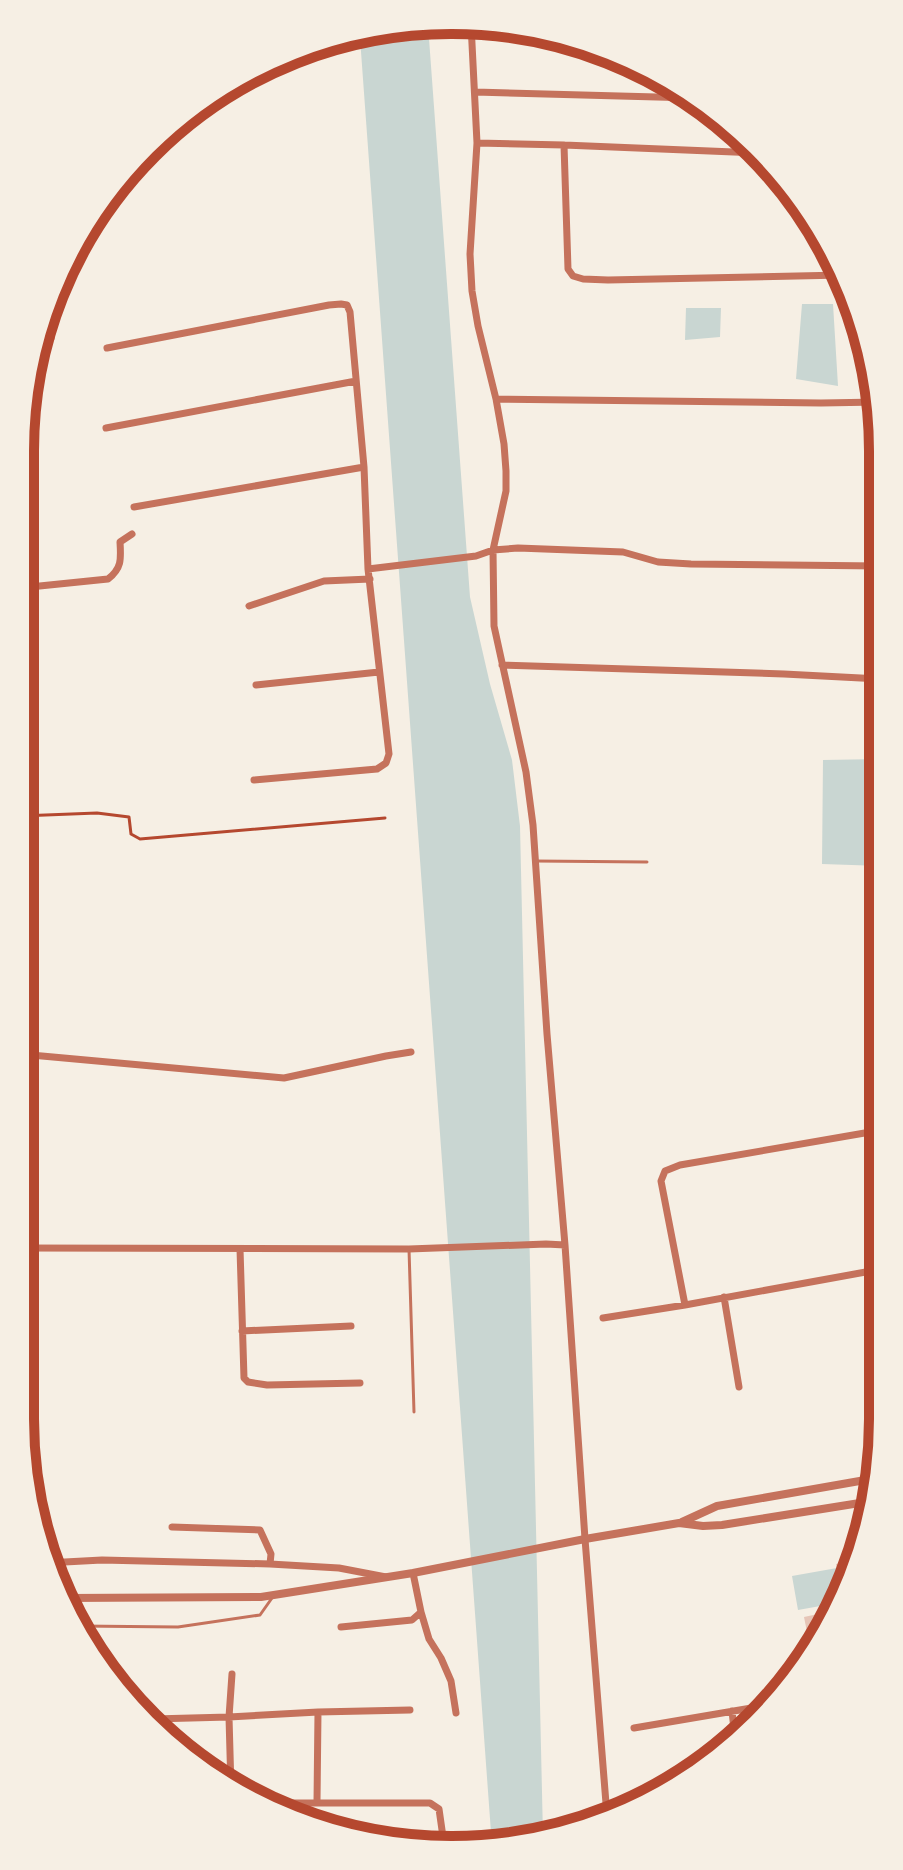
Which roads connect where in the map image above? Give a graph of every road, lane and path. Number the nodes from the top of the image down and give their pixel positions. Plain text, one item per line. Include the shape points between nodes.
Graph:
1 (472, 35) edge
2 (475, 92) junction
3 (672, 97) edge
4 (477, 143) junction
5 (564, 145) junction
6 (743, 152) edge
7 (830, 275) edge
8 (107, 348) dead end
9 (356, 381) junction
10 (496, 399) junction
11 (866, 402) edge
12 (106, 428) dead end
13 (364, 467) junction
14 (134, 507) dead end
15 (132, 534) dead end
16 (493, 550) junction
17 (869, 566) edge
18 (368, 569) junction
19 (370, 579) junction
20 (34, 587) edge
21 (249, 606) dead end
22 (502, 665) junction
23 (379, 672) junction
24 (869, 678) edge
25 (256, 685) dead end
26 (254, 780) dead end
27 (34, 815) edge
28 (385, 818) dead end
29 (535, 861) junction
30 (647, 862) dead end
31 (411, 1052) dead end
32 (34, 1055) edge
33 (869, 1132) edge
34 (565, 1245) junction
35 (34, 1248) edge
36 (240, 1249) junction
37 (409, 1249) junction
38 (869, 1271) edge
39 (724, 1297) junction
40 (685, 1305) junction
41 (603, 1318) dead end
42 (351, 1326) dead end
43 (242, 1331) junction
44 (360, 1383) dead end
45 (739, 1387) dead end
46 (414, 1412) dead end
47 (864, 1480) edge
48 (860, 1503) edge
49 (679, 1523) junction
50 (172, 1527) dead end
51 (585, 1539) junction
52 (60, 1562) edge
53 (270, 1564) junction
54 (413, 1573) junction
55 (389, 1577) junction
56 (275, 1595) junction
57 (75, 1598) edge
58 (421, 1612) junction
59 (90, 1626) edge
60 (341, 1627) dead end
61 (232, 1674) dead end
62 (753, 1708) edge
63 (410, 1710) dead end
64 (732, 1711) junction
65 (318, 1712) junction
66 (456, 1713) dead end
67 (229, 1717) junction
68 (161, 1719) edge
69 (734, 1726) edge
70 (634, 1728) dead end
71 (231, 1772) edge
72 (317, 1802) junction
73 (289, 1803) edge
74 (606, 1806) edge
75 (443, 1836) edge

1 - 2 street
2 - 3 street
2 - 4 street
4 - 5 street
4 - 10 street via 472,291
5 - 6 street
5 - 7 street via 568,269 573,276 608,280
8 - 9 street via 341,304 350,312
9 - 12 street
9 - 13 street
10 - 11 street
10 - 16 street via 506,491
13 - 14 street
13 - 18 street
15 - 20 street via 120,542 119,569 108,579
16 - 17 street via 623,552 691,564
16 - 18 street
16 - 22 street via 494,626
18 - 19 street
19 - 21 street via 324,581
19 - 23 street
22 - 24 street
22 - 29 street via 526,772
23 - 25 street
23 - 26 street via 386,763 377,769
27 - 28 path via 129,817 131,834 140,839
29 - 30 lane
29 - 34 street
31 - 32 street via 284,1078
33 - 40 street via 665,1171 661,1181
34 - 37 street
34 - 51 street
35 - 36 street
36 - 37 street
36 - 43 street
37 - 46 lane
38 - 39 street
39 - 40 street
39 - 45 street
40 - 41 street
42 - 43 street
43 - 44 street via 248,1382
47 - 49 street via 717,1506
48 - 49 street via 722,1525
49 - 51 street
50 - 53 street via 260,1530
51 - 54 street
51 - 74 street
52 - 53 street
53 - 55 street
54 - 55 street
54 - 58 street
55 - 56 street
56 - 57 street
56 - 59 lane via 260,1615 178,1627
58 - 60 street via 412,1620
58 - 66 street via 451,1681
61 - 67 street
62 - 64 street
63 - 65 street
64 - 69 street
64 - 70 street
65 - 67 street
65 - 72 street
67 - 68 street
67 - 71 street
72 - 73 street
72 - 75 street via 430,1803 439,1809

